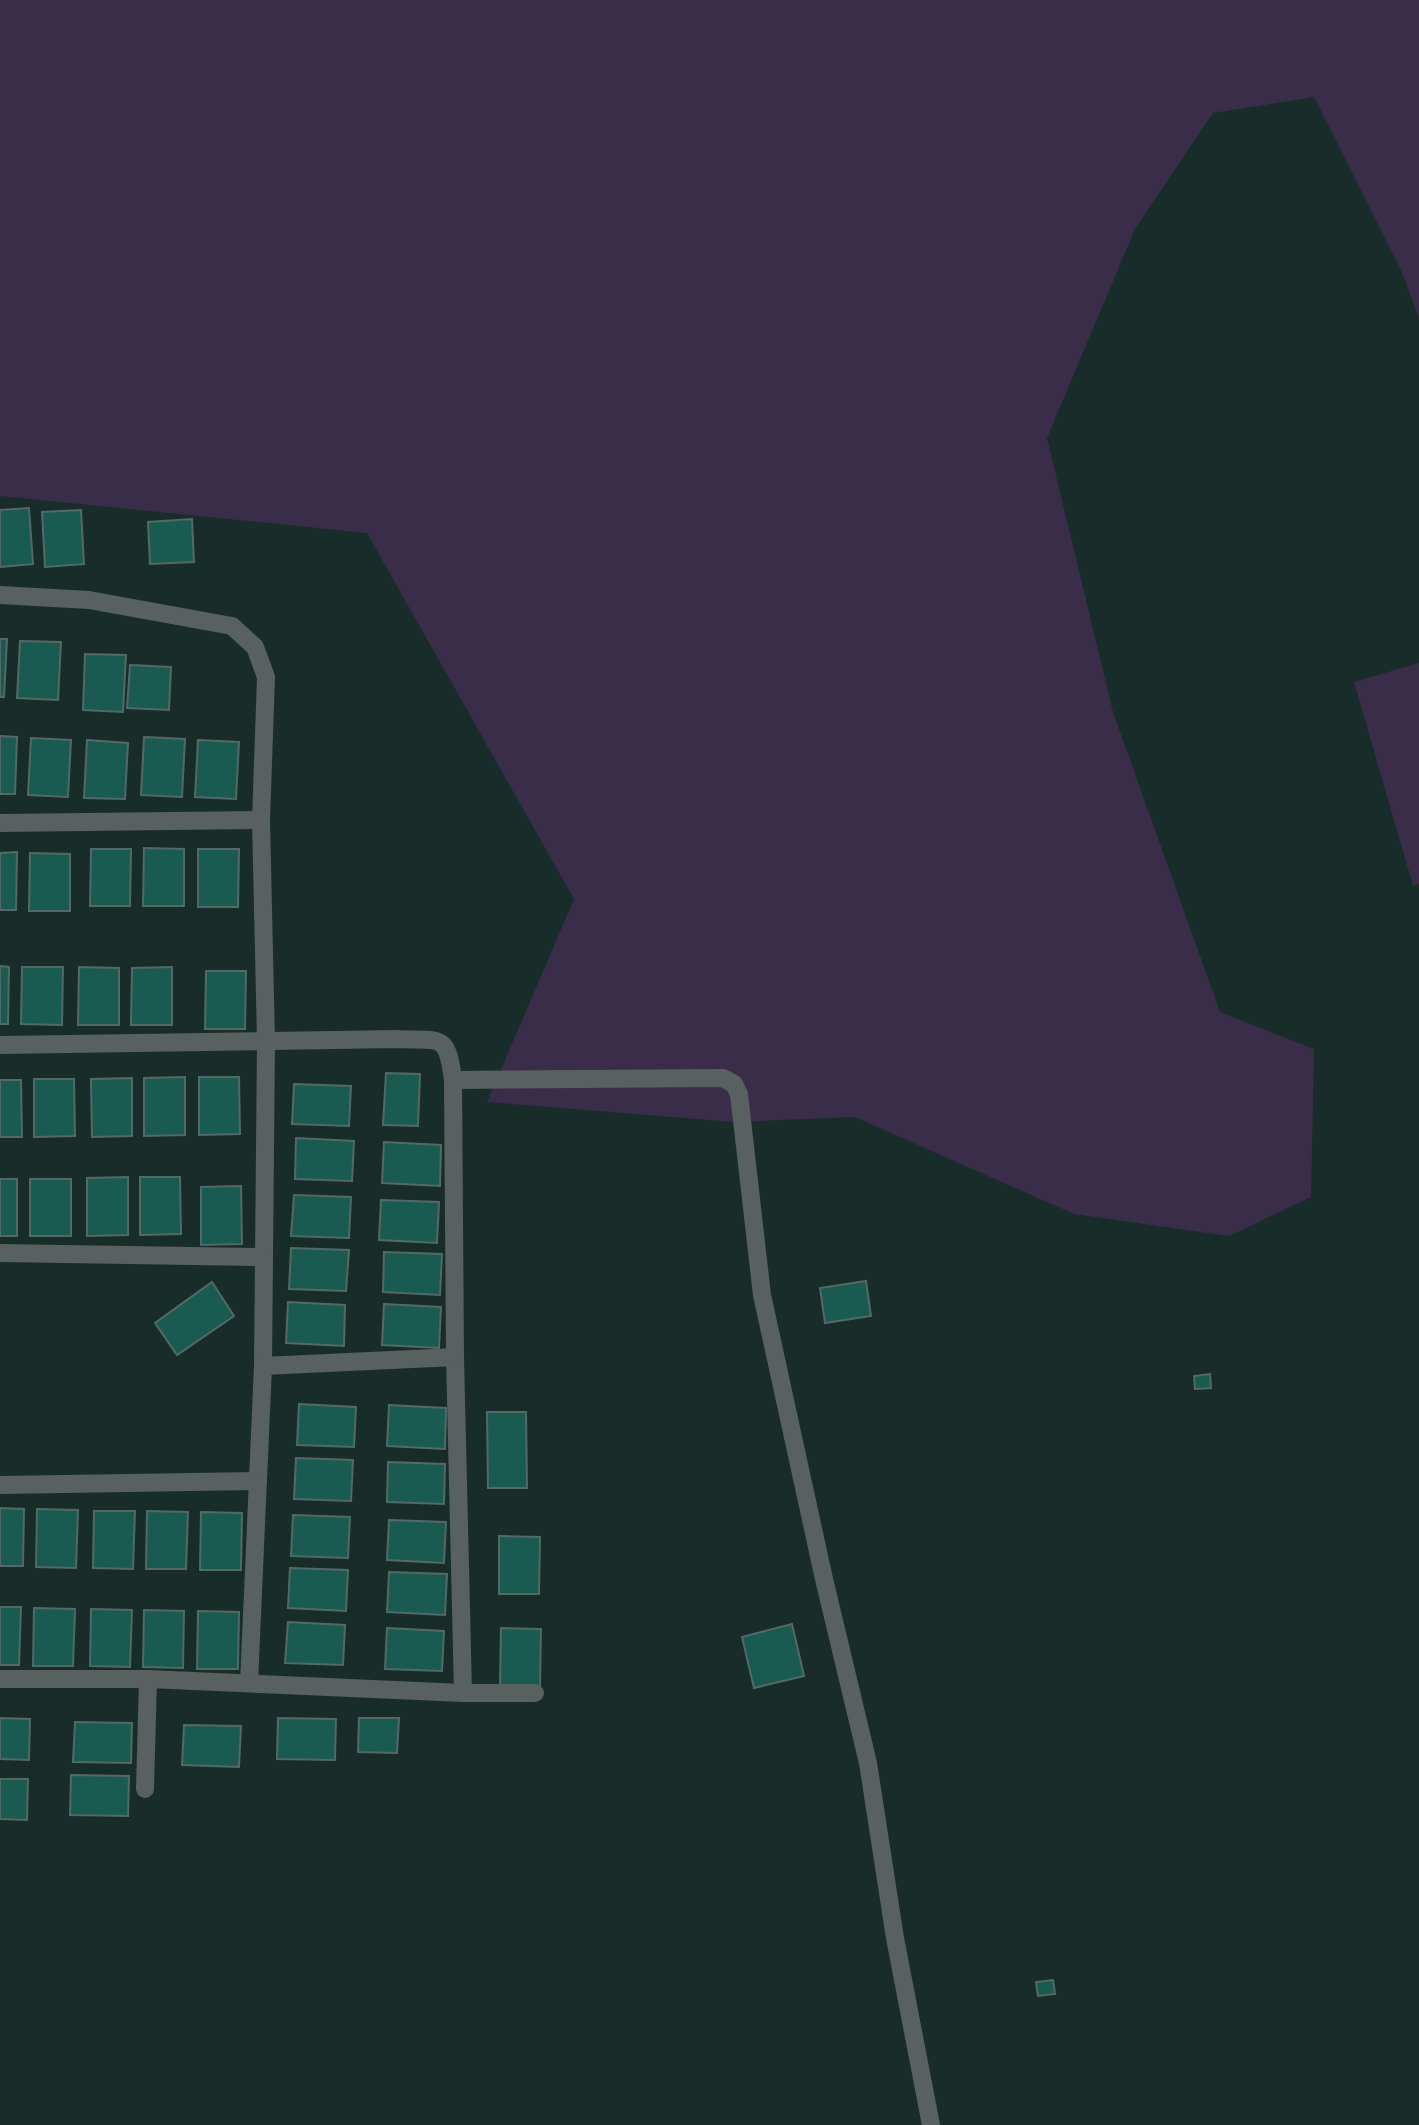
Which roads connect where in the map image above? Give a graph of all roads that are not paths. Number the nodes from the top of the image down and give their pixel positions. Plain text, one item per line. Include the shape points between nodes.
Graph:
1 (0, 595) edge
2 (261, 820) junction
3 (0, 823) edge
4 (266, 1041) junction
5 (0, 1045) edge
6 (453, 1080) junction
7 (0, 1253) edge
8 (262, 1257) junction
9 (455, 1357) junction
10 (263, 1366) junction
11 (258, 1481) junction
12 (0, 1485) edge
13 (0, 1679) edge
14 (148, 1679) junction
15 (249, 1683) junction
16 (463, 1693) junction
17 (535, 1693) dead end
18 (145, 1789) dead end
19 (931, 2125) edge

1 - 2 street via 89,600 232,626 255,647 266,677
2 - 3 street
2 - 4 street
4 - 5 street
4 - 6 street via 438,1041 447,1048
4 - 8 street
6 - 9 street
6 - 19 street via 723,1078 734,1084 739,1094 762,1295 868,1763
7 - 8 street
8 - 10 street
9 - 10 street
9 - 16 street
10 - 11 street
11 - 12 street
11 - 15 street
13 - 14 street
14 - 15 street
14 - 18 street
15 - 16 street
16 - 17 street

